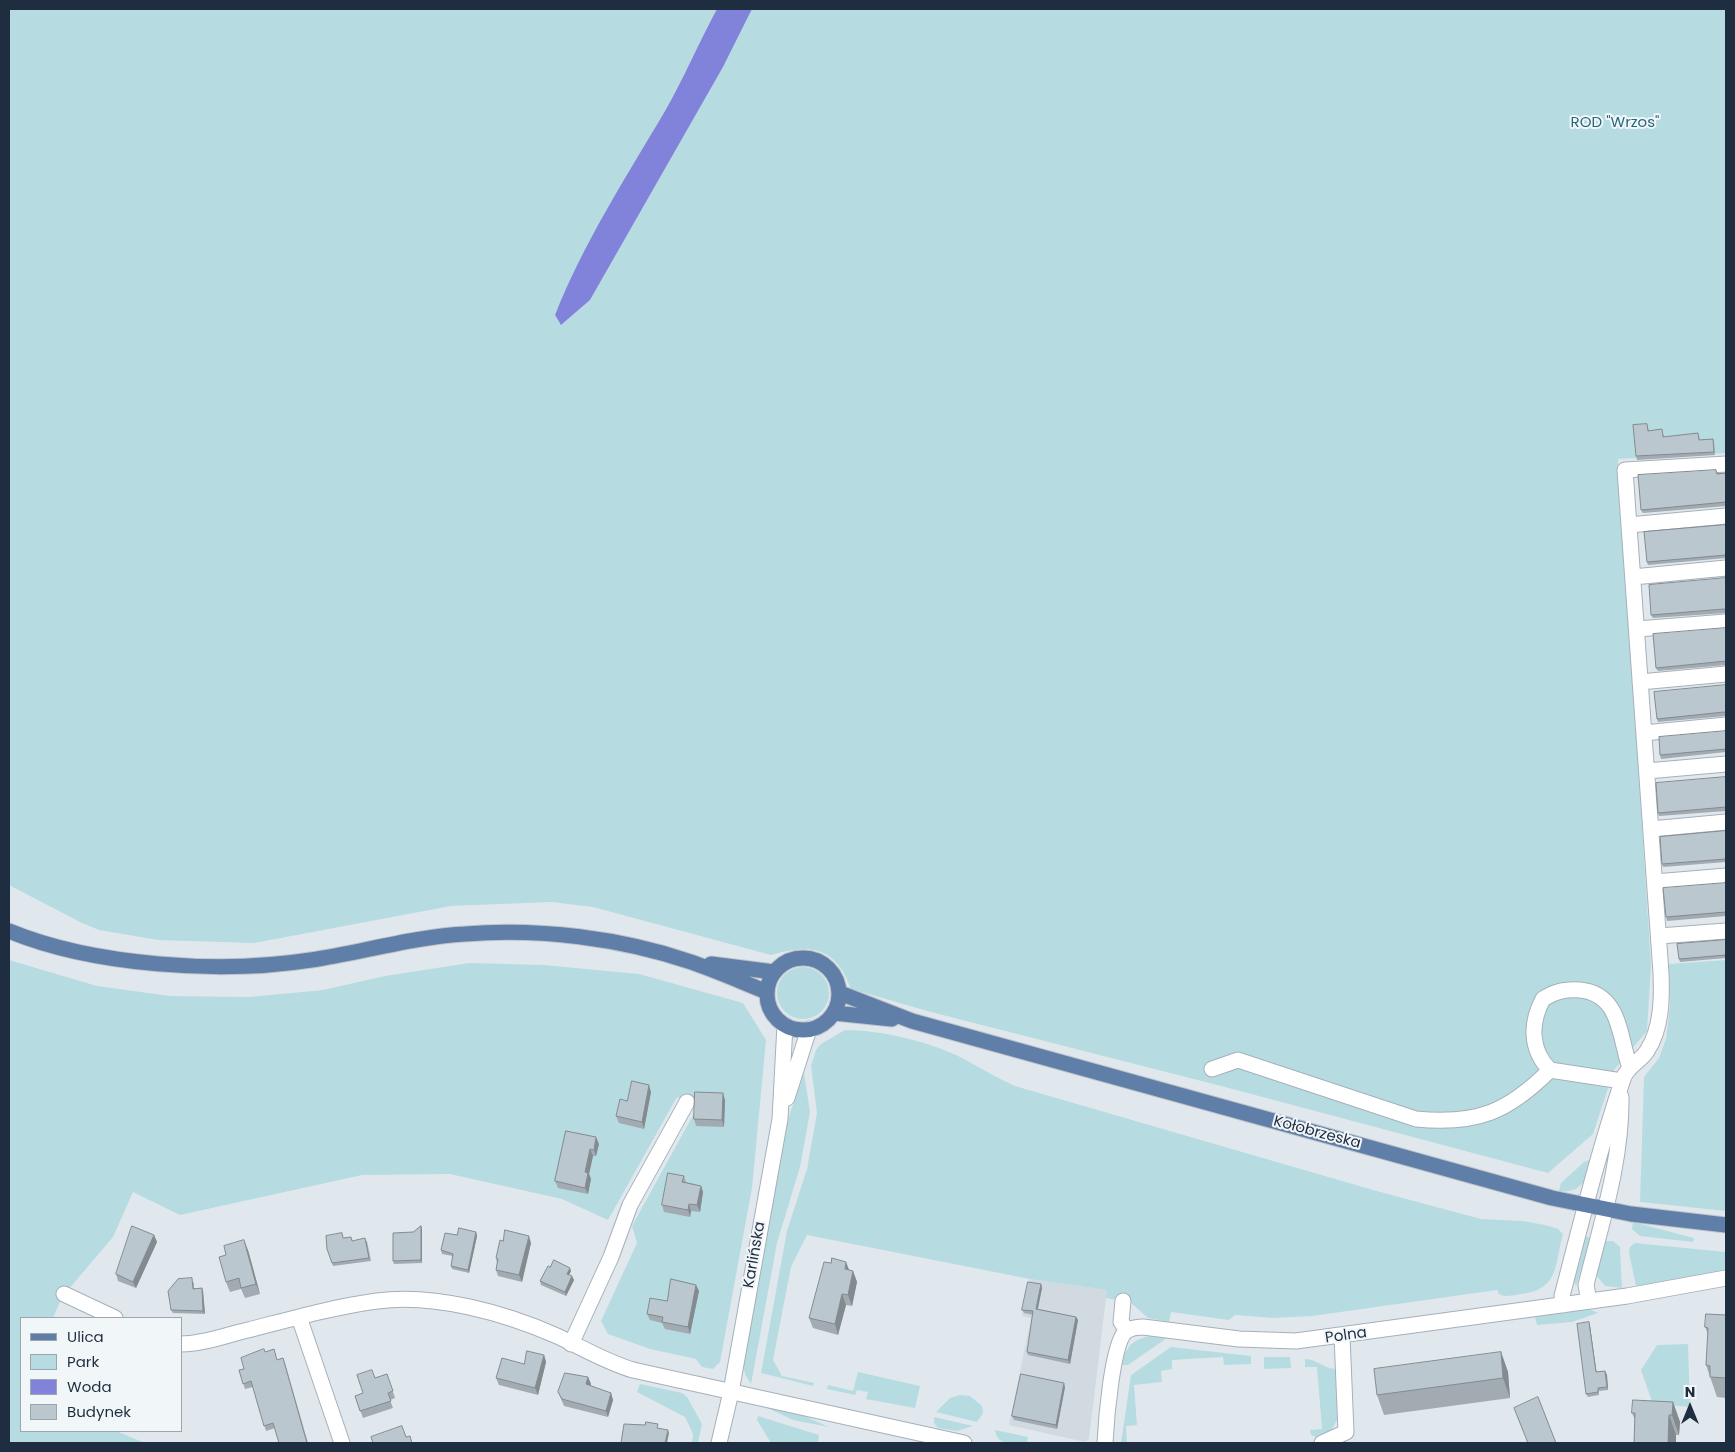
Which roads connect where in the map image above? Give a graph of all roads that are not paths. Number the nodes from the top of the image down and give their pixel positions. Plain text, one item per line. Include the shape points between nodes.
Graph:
1 (1726, 464) edge
2 (1726, 516) edge
3 (1629, 525) junction
4 (1726, 568) edge
5 (1633, 577) junction
6 (1726, 622) edge
7 (1636, 629) junction
8 (1726, 674) edge
9 (1640, 682) junction
10 (1726, 725) edge
11 (1644, 733) junction
12 (1726, 764) edge
13 (1647, 771) junction
14 (1726, 822) edge
15 (1651, 829) junction
16 (1726, 876) edge
17 (1655, 882) junction
18 (9, 930) edge
19 (1726, 931) edge
20 (1659, 936) junction
21 (690, 962) junction
22 (774, 972) junction
23 (767, 992) junction
24 (840, 993) junction
25 (834, 1014) junction
26 (912, 1022) junction
27 (786, 1025) junction
28 (809, 1029) junction
29 (1630, 1068) junction
30 (1212, 1069) dead end
31 (1550, 1070) junction
32 (1622, 1084) junction
33 (687, 1102) dead end
34 (780, 1119) junction
35 (1586, 1205) junction
36 (1605, 1209) junction
37 (1726, 1224) edge
38 (1726, 1278) edge
39 (64, 1294) dead end
40 (1123, 1301) dead end
41 (1589, 1301) junction
42 (1563, 1305) junction
43 (113, 1317) edge
44 (299, 1317) junction
45 (1128, 1330) junction
46 (1342, 1336) junction
47 (182, 1344) edge
48 (571, 1344) junction
49 (731, 1392) junction
50 (912, 1438) edge
51 (1348, 1438) edge
52 (342, 1443) edge
53 (719, 1443) edge
54 (964, 1443) edge
55 (1105, 1443) edge
56 (1322, 1443) edge

1 - 3 street via 1625,470
2 - 3 street
3 - 5 street
4 - 5 street
5 - 7 street
6 - 7 street
7 - 9 street
8 - 9 street
9 - 11 street
10 - 11 street
11 - 13 street
12 - 13 street
13 - 15 street
14 - 15 street
15 - 17 street
16 - 17 street
17 - 20 street
18 - 21 main road via 104,956 190,966 288,963 425,938 506,932 608,942
19 - 20 street
20 - 29 street via 1662,988 1658,1022 1647,1051
21 - 22 main road
21 - 23 main road
22 - 23 main road
22 - 24 main road via 790,960 800,957 814,959 828,966
23 - 27 main road via 774,1014
24 - 25 main road
24 - 26 main road, Kołobrzeska
25 - 26 main road, Kołobrzeska
25 - 28 main road via 823,1024
26 - 35 main road, Kołobrzeska
27 - 28 main road
27 - 34 street, Karlińska
28 - 34 street, Karlińska
29 - 31 street via 1616,1015 1606,1000 1584,990 1564,989 1544,999 1535,1023 1538,1052
29 - 32 street
30 - 31 street via 1238,1060 1416,1119 1442,1122 1486,1116 1510,1105
31 - 32 street
32 - 35 street
32 - 36 street via 1622,1124
33 - 48 street via 630,1205 611,1257
34 - 49 street, Karlińska
35 - 36 main road, Kołobrzeska
35 - 42 street via 1562,1296
36 - 37 main road, Kołobrzeska via 1669,1220
36 - 41 street via 1586,1285
38 - 41 street, Polna
39 - 43 street
40 - 45 street via 1121,1322
41 - 42 street, Polna
42 - 46 street, Polna
44 - 47 street
44 - 48 street via 376,1301 432,1301 505,1316
44 - 52 street
45 - 46 street, Polna via 1143,1327 1276,1342
45 - 55 street via 1122,1336 1116,1353
46 - 51 street
48 - 49 street via 633,1370
49 - 50 street
49 - 53 street, Karlińska
50 - 54 street
51 - 56 street

